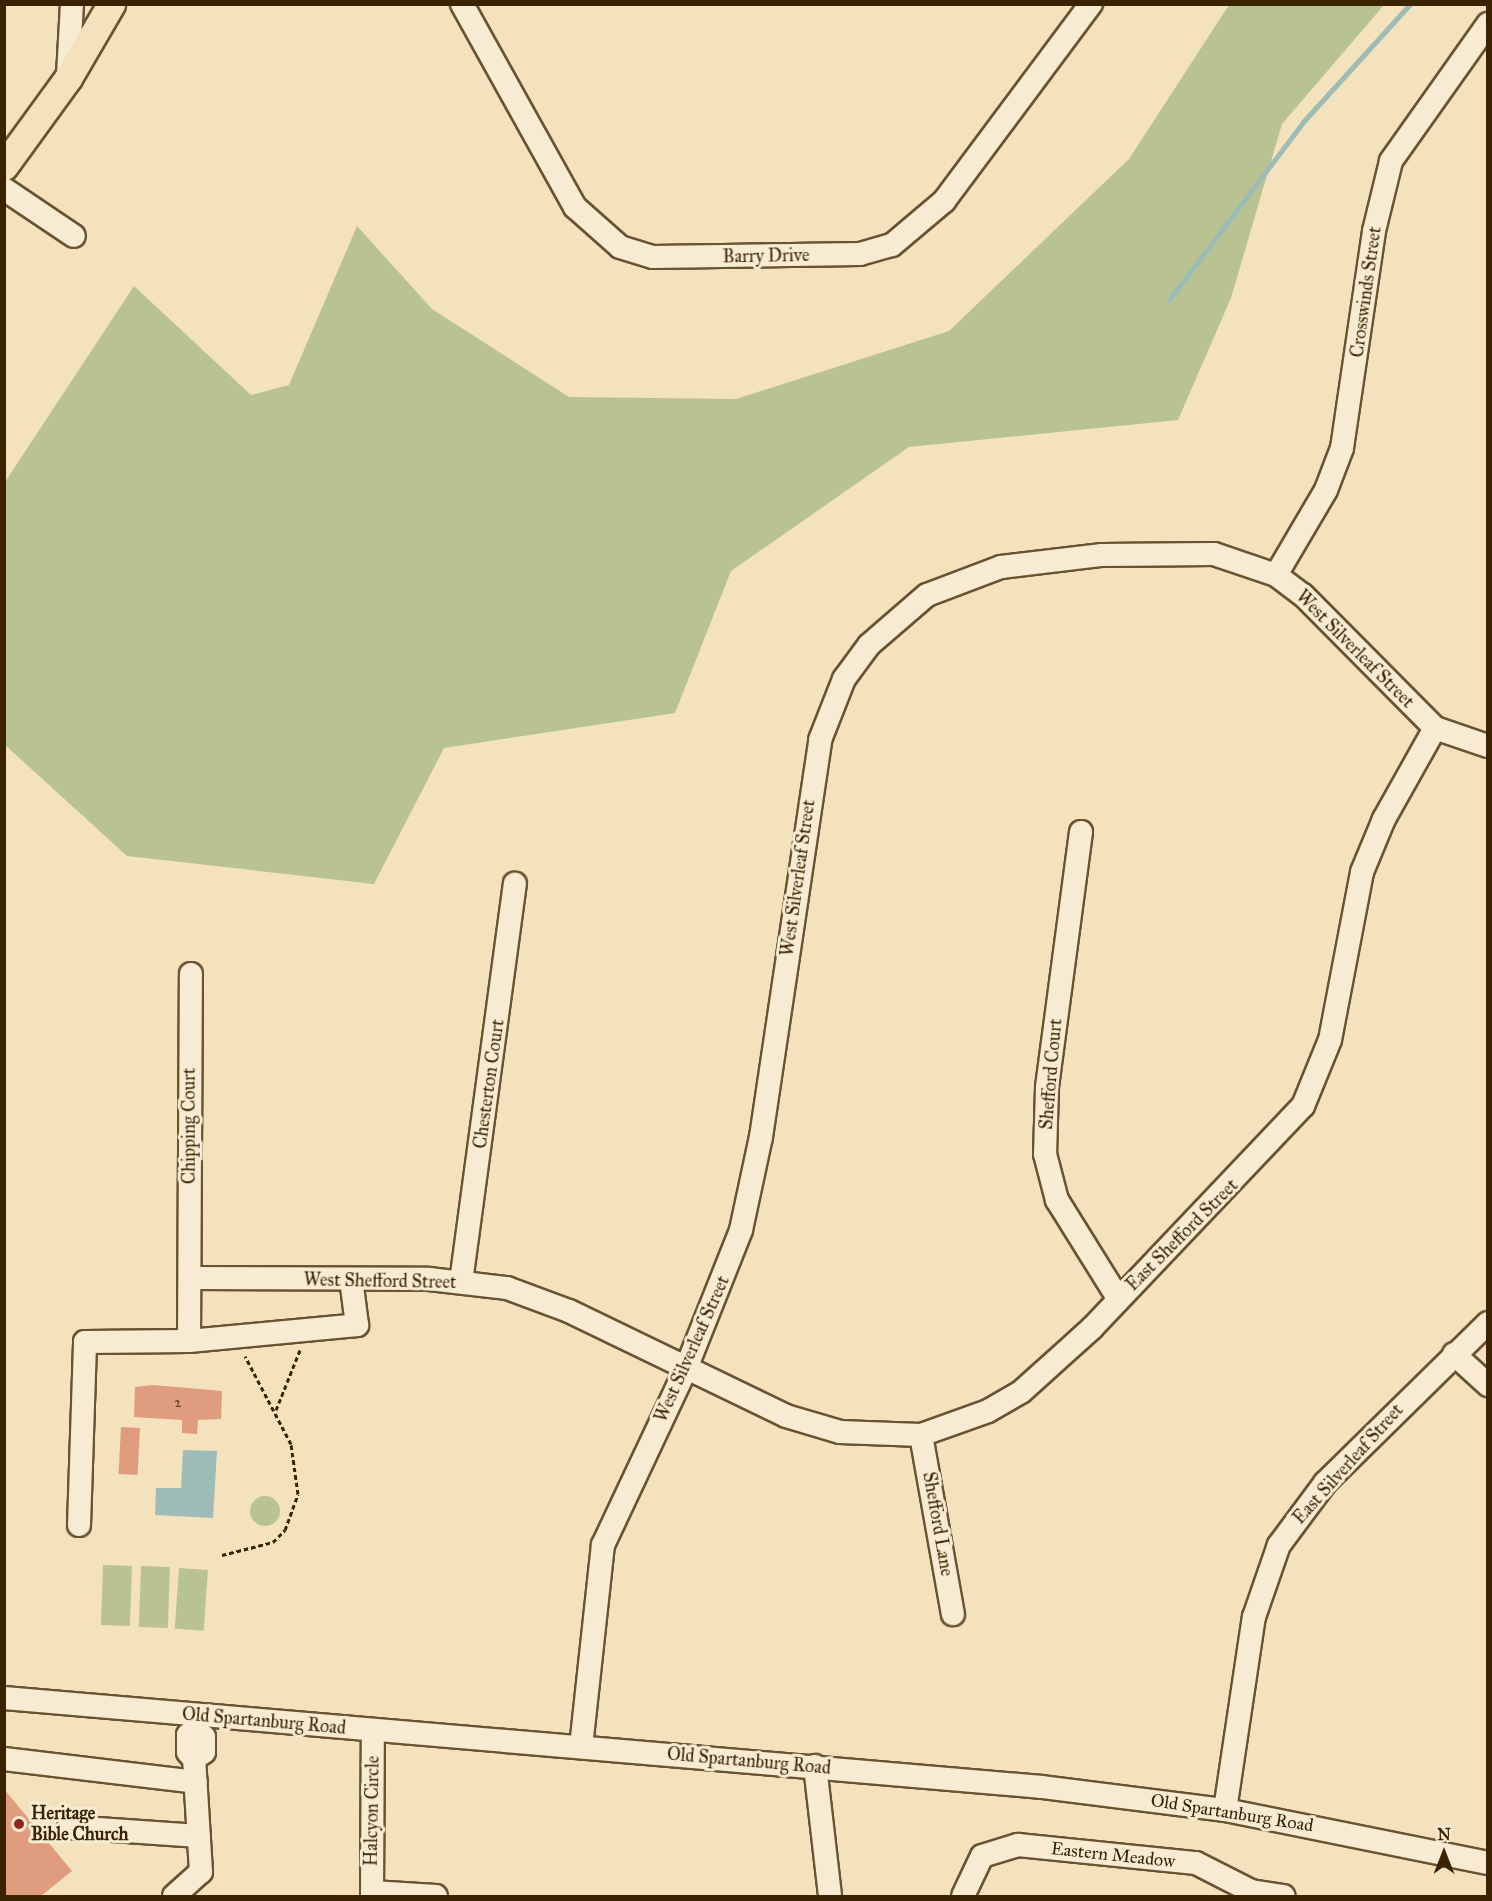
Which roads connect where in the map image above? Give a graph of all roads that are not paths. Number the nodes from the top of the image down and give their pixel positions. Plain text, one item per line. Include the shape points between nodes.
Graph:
1 (72, 4) edge
2 (462, 4) edge
3 (1091, 4) edge
4 (107, 6) edge
5 (1488, 24) edge
6 (68, 78) junction
7 (4, 166) edge
8 (4, 189) edge
9 (74, 236) dead end
10 (1276, 575) junction
11 (1435, 728) junction
12 (1488, 746) edge
13 (1081, 832) dead end
14 (515, 884) dead end
15 (191, 974) dead end
16 (190, 1278) junction
17 (351, 1279) junction
18 (461, 1282) junction
19 (1118, 1298) junction
20 (1488, 1323) edge
21 (189, 1341) junction
22 (1454, 1354) junction
23 (685, 1371) junction
24 (1488, 1385) edge
25 (921, 1435) junction
26 (79, 1525) dead end
27 (953, 1614) dead end
28 (4, 1698) edge
29 (196, 1722) junction
30 (373, 1730) junction
31 (581, 1747) junction
32 (4, 1759) edge
33 (815, 1766) junction
34 (195, 1782) junction
35 (1225, 1810) junction
36 (69, 1827) dead end
37 (199, 1836) junction
38 (1488, 1863) edge
39 (201, 1872) junction
40 (372, 1894) edge
41 (174, 1896) edge
42 (201, 1896) edge
43 (436, 1896) edge
44 (830, 1896) edge
45 (963, 1896) edge
46 (1284, 1896) edge

1 - 6 street
2 - 3 street, Barry Drive via 575,207 620,247 653,257 860,254 897,242 944,201
4 - 6 main road
5 - 10 street, Crosswinds Street via 1391,161 1374,231 1342,448 1326,490
6 - 7 main road
8 - 9 street
10 - 11 street, West Silverleaf Street via 1303,595
10 - 23 street, West Silverleaf Street via 1247,562 1191,552 1001,567 921,600 855,662 827,717 815,764 750,1195 731,1262
11 - 12 street
11 - 19 street, East Shefford Street via 1384,819 1362,872 1330,1041 1314,1089 1282,1132
13 - 19 street, Shefford Court via 1047,1088 1045,1154 1058,1200
14 - 18 street, Chesterton Court
15 - 16 street, Chipping Court
16 - 17 street, West Shefford Street
16 - 21 street
17 - 18 street, West Shefford Street
17 - 21 street via 357,1325
18 - 23 street, West Shefford Street via 539,1298
19 - 25 street, East Shefford Street via 1021,1392
20 - 22 street, East Silverleaf Street
21 - 26 street via 85,1342
22 - 24 street
22 - 35 street, East Silverleaf Street via 1325,1483 1279,1545 1254,1617
23 - 25 street, East Shefford Street via 817,1427
23 - 31 street, West Silverleaf Street via 603,1545
25 - 27 street, Shefford Lane
28 - 29 street, Old Spartanburg Road
29 - 30 street, Old Spartanburg Road
29 - 34 street via 204,1737 204,1752 194,1759
30 - 31 street, Old Spartanburg Road
30 - 40 street, Halcyon Circle
31 - 33 street, Old Spartanburg Road
32 - 34 street
33 - 35 street, Old Spartanburg Road
33 - 44 street
34 - 37 street
35 - 38 street, Old Spartanburg Road
36 - 37 street
37 - 39 street
39 - 41 street
39 - 42 street
40 - 43 street, Halcyon Circle
45 - 46 street, Eastern Meadow via 982,1856 1018,1845 1196,1863 1251,1891

